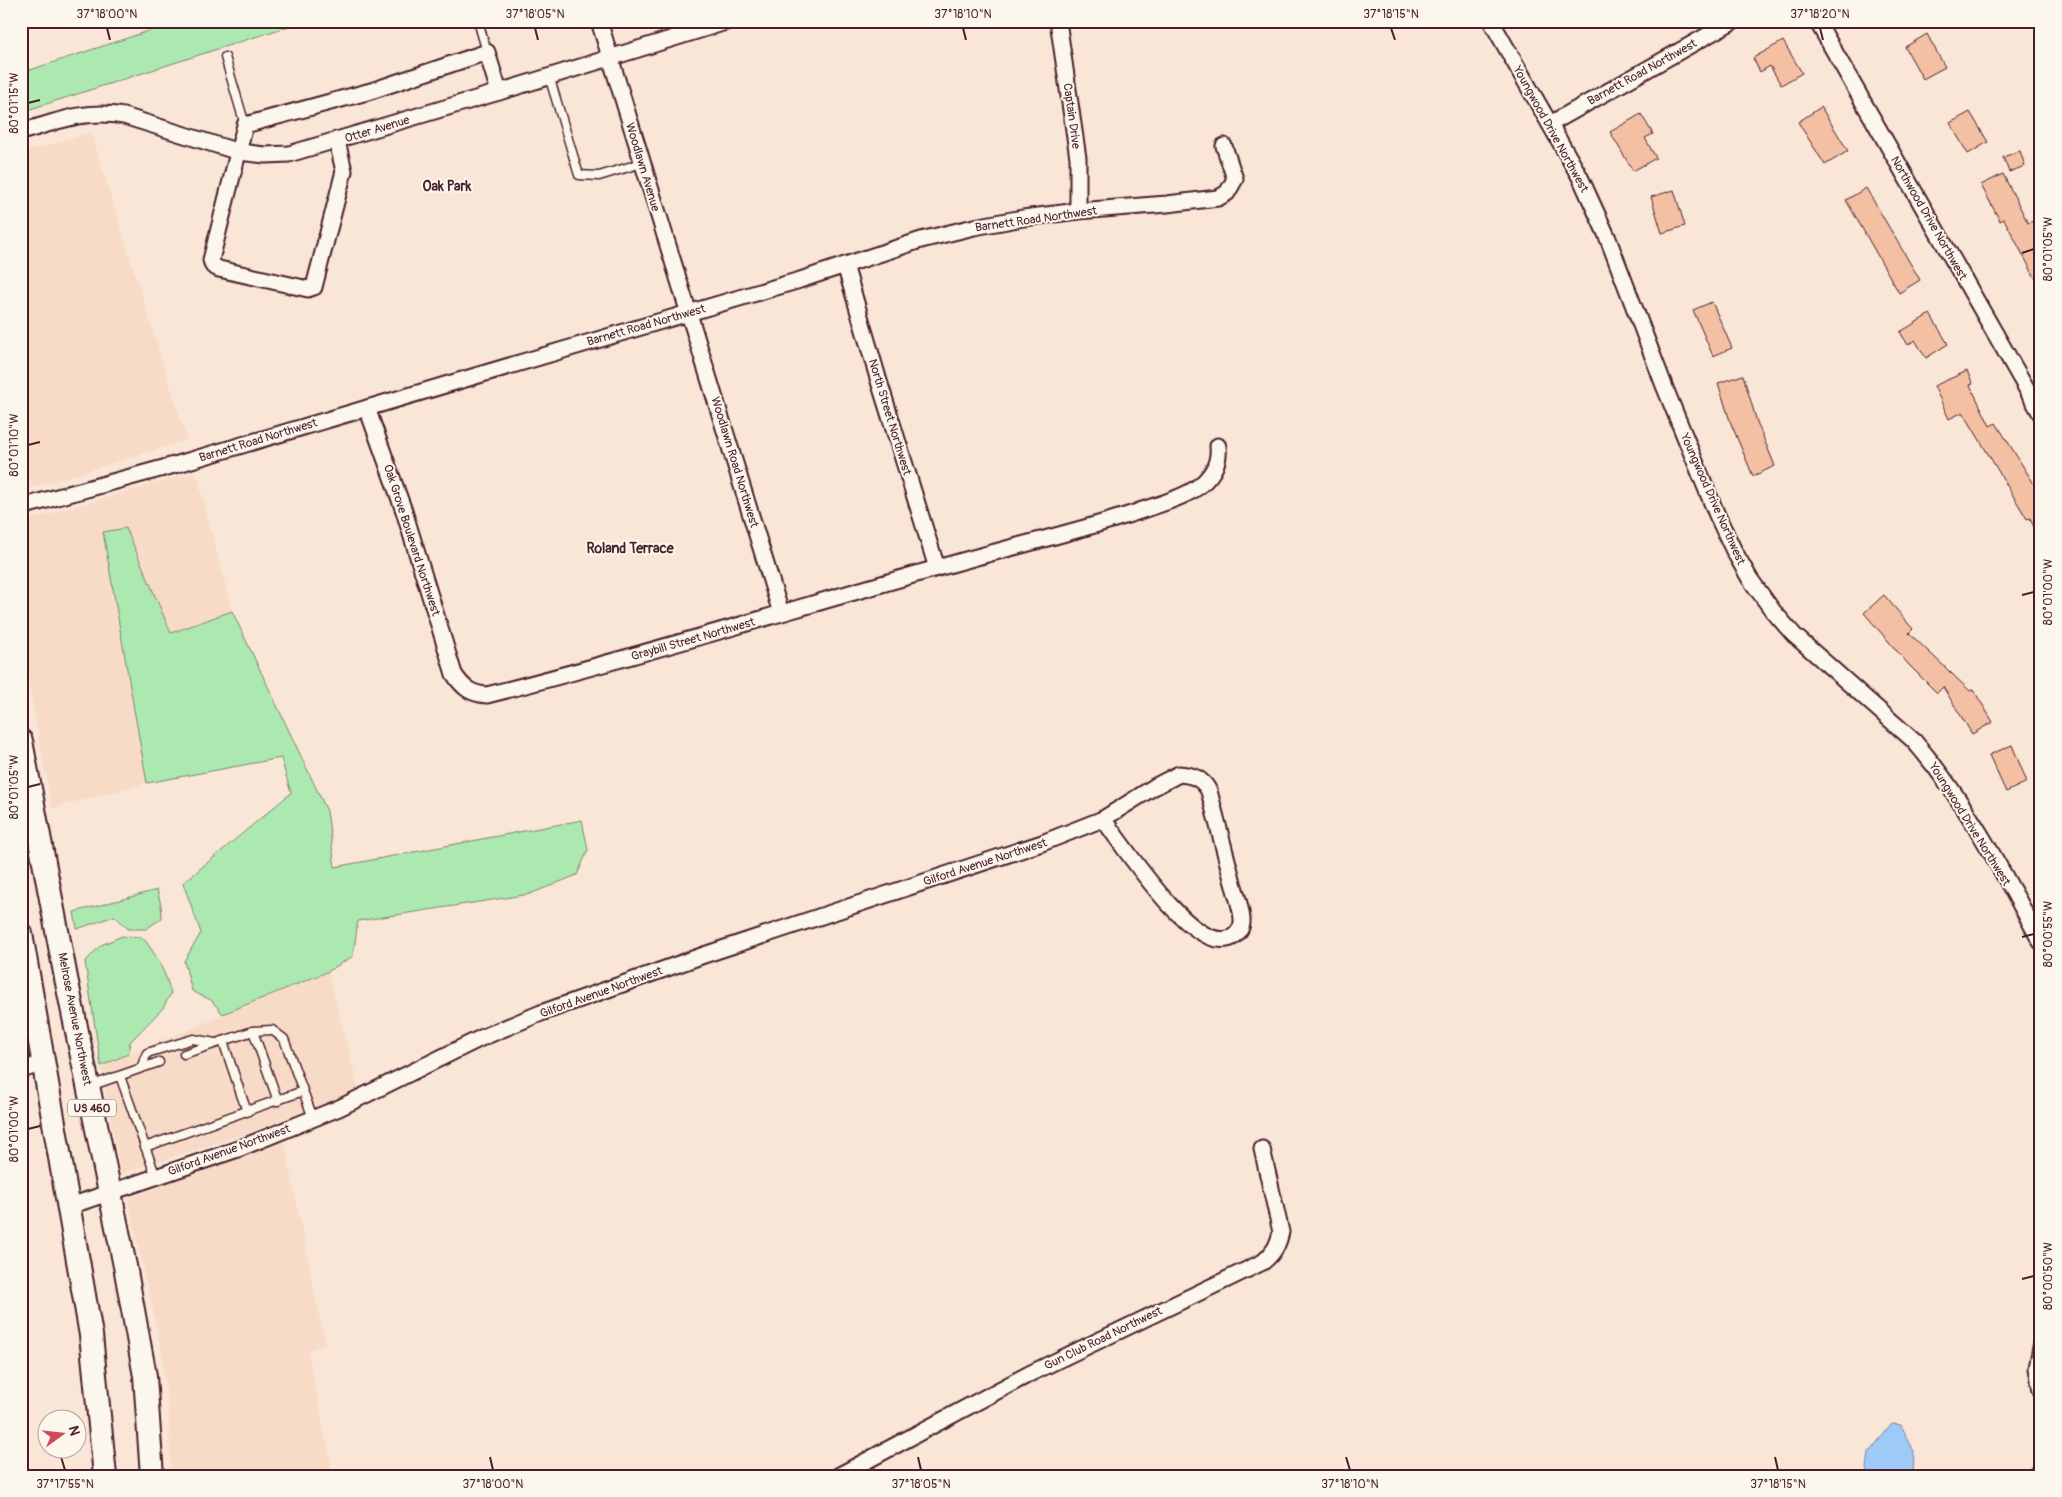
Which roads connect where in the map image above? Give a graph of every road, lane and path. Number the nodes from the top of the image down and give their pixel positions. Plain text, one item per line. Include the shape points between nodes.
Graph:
1 (478, 21) edge
2 (598, 21) edge
3 (729, 21) edge
4 (1058, 21) edge
5 (1491, 21) edge
6 (1733, 21) edge
7 (1818, 21) edge
8 (488, 52) junction
9 (610, 57) junction
10 (225, 58) dead end
11 (549, 76) junction
12 (499, 92) junction
13 (1550, 124) junction
14 (245, 125) junction
15 (21, 132) edge
16 (337, 141) junction
17 (1224, 146) dead end
18 (239, 152) junction
19 (642, 163) junction
20 (1078, 211) junction
21 (845, 265) junction
22 (688, 312) junction
23 (367, 408) junction
24 (2041, 414) edge
25 (1218, 446) dead end
26 (21, 507) edge
27 (937, 568) junction
28 (781, 613) junction
29 (454, 674) joint
30 (21, 741) edge
31 (25, 784) edge
32 (1103, 819) junction
33 (21, 934) edge
34 (2041, 942) edge
35 (253, 1031) junction
36 (220, 1042) junction
37 (184, 1054) dead end
38 (159, 1062) dead end
39 (45, 1063) junction
40 (141, 1068) junction
41 (21, 1070) edge
42 (120, 1076) junction
43 (88, 1086) junction
44 (303, 1092) junction
45 (278, 1101) junction
46 (247, 1112) junction
47 (313, 1118) junction
48 (145, 1147) junction
49 (1262, 1148) dead end
50 (156, 1177) junction
51 (110, 1192) junction
52 (70, 1206) junction
53 (2041, 1347) edge
54 (2041, 1390) edge
55 (2041, 1455) edge
56 (861, 1470) edge
57 (105, 1476) edge
58 (152, 1476) edge
59 (838, 1476) edge
60 (2026, 1476) edge

1 - 8 lane
2 - 9 street, Woodlawn Avenue
3 - 9 street, Otter Avenue
4 - 20 street, Captain Drive via 1078,158
5 - 13 street, Youngwood Drive Northwest
6 - 13 street, Barnett Road Northwest
7 - 24 street, Northwood Drive Northwest
8 - 12 street
8 - 14 street via 371,91
9 - 11 street, Otter Avenue
9 - 19 street, Woodlawn Avenue
10 - 14 lane
11 - 12 street, Otter Avenue
11 - 19 lane via 579,174 599,176
12 - 16 street, Otter Avenue
13 - 34 street, Youngwood Drive Northwest via 1580,177 1607,236 1664,388 1734,551 1750,579 1794,635 1914,741 1931,760 1966,812
14 - 18 street
15 - 18 street, Otter Avenue via 86,113 105,112
16 - 18 street, Otter Avenue via 289,154
16 - 18 street via 344,171 316,282 308,289 213,266 211,260
17 - 20 street, Barnett Road Northwest via 1235,179 1228,193 1218,198
19 - 22 street, Woodlawn Avenue
20 - 21 street, Barnett Road Northwest via 974,227 921,240
21 - 22 street, Barnett Road Northwest
21 - 27 street, North Street Northwest
22 - 23 street, Barnett Road Northwest
22 - 28 street, Woodlawn Road Northwest
23 - 26 street, Barnett Road Northwest
23 - 29 street, Oak Grove Boulevard Northwest via 404,511
25 - 27 street, Graybill Street Northwest via 1216,465 1210,476 1177,498 1099,524
27 - 28 street, Graybill Street Northwest
28 - 29 street, Graybill Street Northwest via 487,695 469,691
30 - 31 main road, Melrose Avenue Northwest / US 460
31 - 43 main road, Melrose Avenue Northwest / US 460
32 - 32 street, Gilford Avenue Northwest via 1179,774 1200,779 1209,791 1237,898 1242,923 1238,933 1222,940 1214,938 1173,910
32 - 47 street, Gilford Avenue Northwest via 1042,843 704,955 541,1013
33 - 39 main road, US 460
35 - 36 lane
35 - 44 lane via 272,1030 284,1040
35 - 45 lane
36 - 37 lane
36 - 40 lane via 193,1039 147,1053
36 - 46 lane
38 - 40 lane
39 - 41 street
39 - 52 main road, US 460
40 - 42 lane
42 - 43 lane
42 - 48 lane
43 - 51 main road, Melrose Avenue Northwest / US 460
44 - 45 lane
44 - 47 lane
45 - 46 lane
46 - 48 lane
47 - 50 street, Gilford Avenue Northwest via 238,1149
48 - 50 lane
49 - 56 street, Gun Club Road Northwest via 1281,1232 1278,1245 1264,1262 1029,1374
50 - 51 street, Gilford Avenue Northwest
51 - 52 street, Gilford Avenue Northwest
51 - 58 main road, Melrose Avenue Northwest / US 460 via 145,1376
52 - 57 main road, US 460 via 91,1335
53 - 54 street via 2037,1368
55 - 60 path
56 - 59 street, Gun Club Road Northwest

